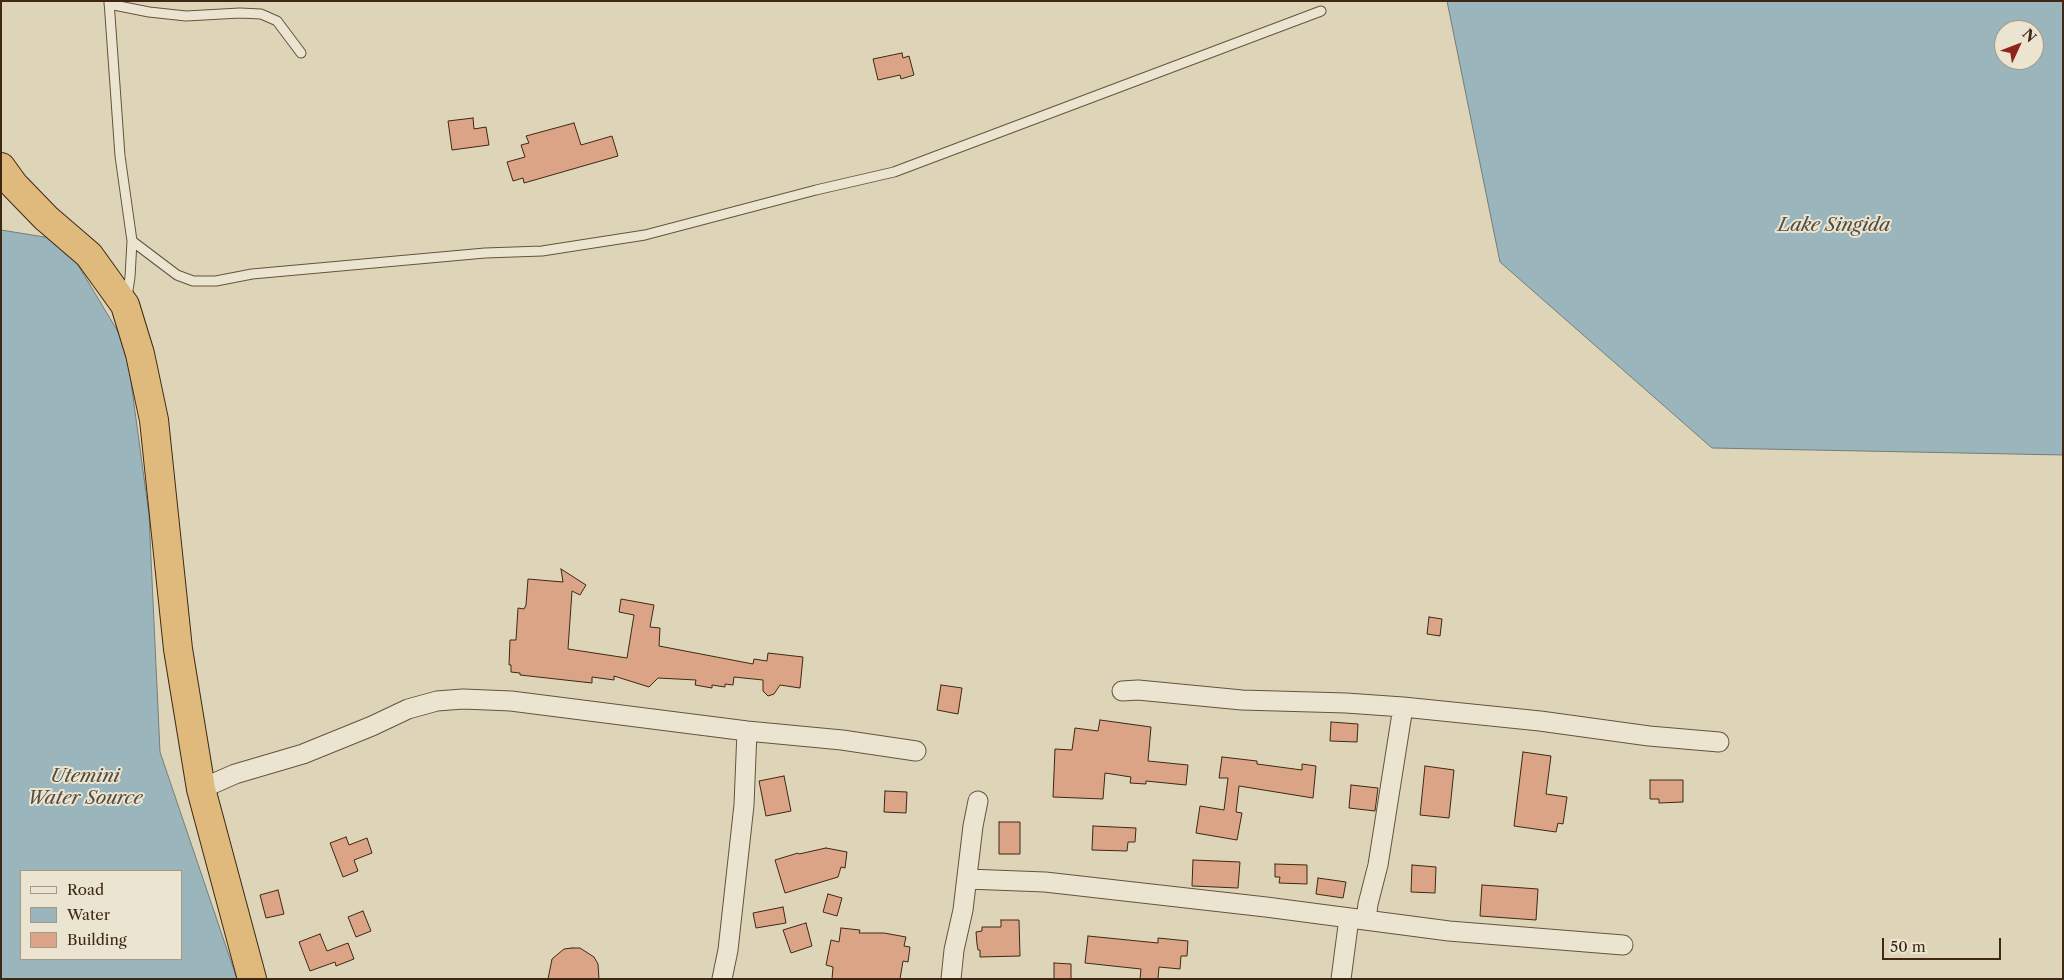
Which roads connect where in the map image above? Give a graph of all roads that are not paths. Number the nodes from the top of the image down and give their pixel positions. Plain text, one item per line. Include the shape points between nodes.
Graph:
1 (109, 2) edge
2 (1321, 11) dead end
3 (301, 53) dead end
4 (1, 167) edge
5 (1, 201) edge
6 (46, 218) junction
7 (132, 241) junction
8 (125, 304) junction
9 (1122, 692) dead end
10 (1403, 707) junction
11 (747, 731) junction
12 (1719, 742) dead end
13 (916, 751) dead end
14 (201, 789) junction
15 (978, 800) dead end
16 (966, 879) junction
17 (1357, 919) junction
18 (1623, 945) dead end
19 (252, 979) edge
20 (722, 979) edge
21 (950, 979) edge
22 (1341, 979) edge

1 - 3 lane via 149,12 186,16 261,14 277,21
1 - 7 lane via 120,156
2 - 7 lane via 894,172 645,235 542,251 485,253 252,274 216,281 193,281 177,275
4 - 6 highway
5 - 6 highway
6 - 8 highway via 89,255
7 - 8 lane
8 - 14 highway via 154,420 178,649
9 - 10 street via 1138,690 1242,700
10 - 12 street
10 - 17 street via 1383,837
11 - 13 street
11 - 14 street via 511,701 437,701 408,709 303,754 234,774
11 - 20 street via 744,805
14 - 19 highway
15 - 16 street
16 - 17 street via 1074,885
16 - 21 street
17 - 18 street via 1449,931
17 - 22 street

